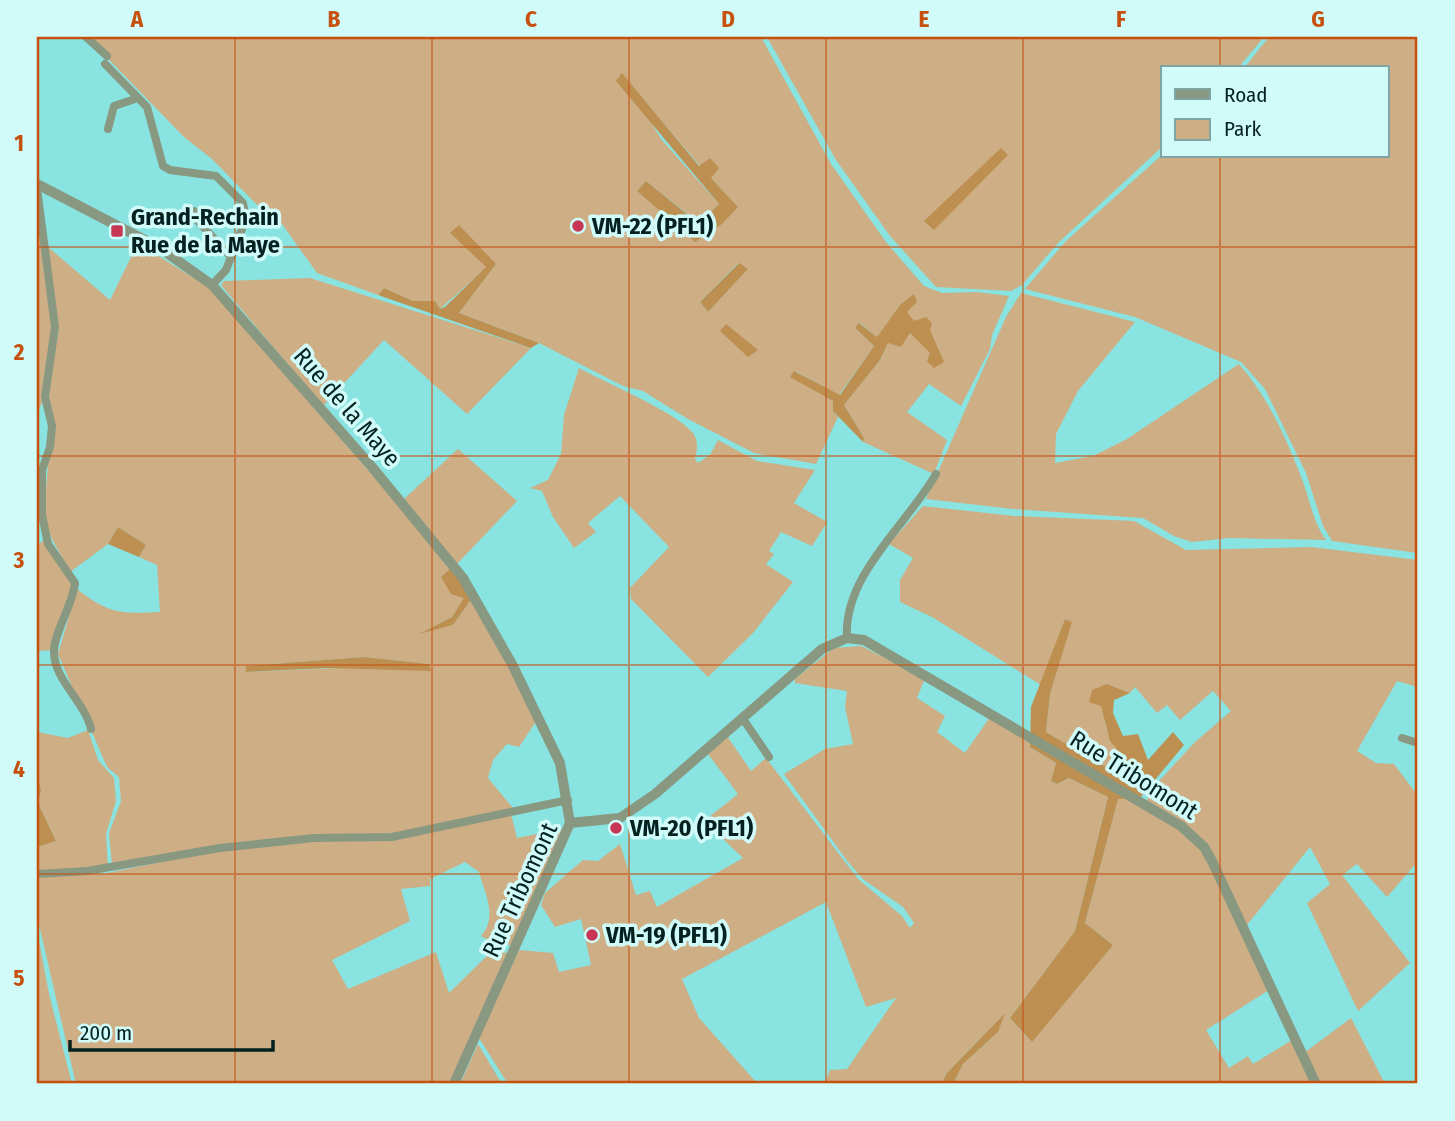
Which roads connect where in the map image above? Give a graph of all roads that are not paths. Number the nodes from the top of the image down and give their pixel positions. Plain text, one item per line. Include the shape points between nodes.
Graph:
1 (86, 37) edge
2 (138, 97) junction
3 (108, 129) dead end
4 (37, 186) edge
5 (194, 211) dead end
6 (231, 257) junction
7 (212, 285) junction
8 (936, 474) dead end
9 (846, 638) junction
10 (743, 719) junction
11 (91, 729) dead end
12 (1402, 738) dead end
13 (1418, 743) edge
14 (769, 757) dead end
15 (568, 800) junction
16 (570, 823) junction
17 (37, 874) edge
18 (454, 1084) edge
19 (1316, 1084) edge

1 - 2 street
2 - 3 street via 114,106
2 - 6 street via 151,116 163,166 216,176 243,203 246,219
4 - 7 street, Rue de la Maye via 160,248
4 - 11 street via 55,327 45,397 52,426 42,470 42,515 48,544 75,583 54,651 62,677 88,713
5 - 6 street
6 - 7 street
7 - 15 street, Rue de la Maye via 463,578 548,734 565,778
8 - 9 street via 871,564 848,608
9 - 10 street, Rue Tribomont via 822,649
9 - 19 street, Rue Tribomont via 876,645 1193,836 1212,861
10 - 14 street
10 - 16 street, Rue Tribomont via 656,794 620,818
12 - 13 street
15 - 16 street, Rue de la Maye
15 - 17 street via 392,837 314,838
16 - 18 street, Rue Tribomont

